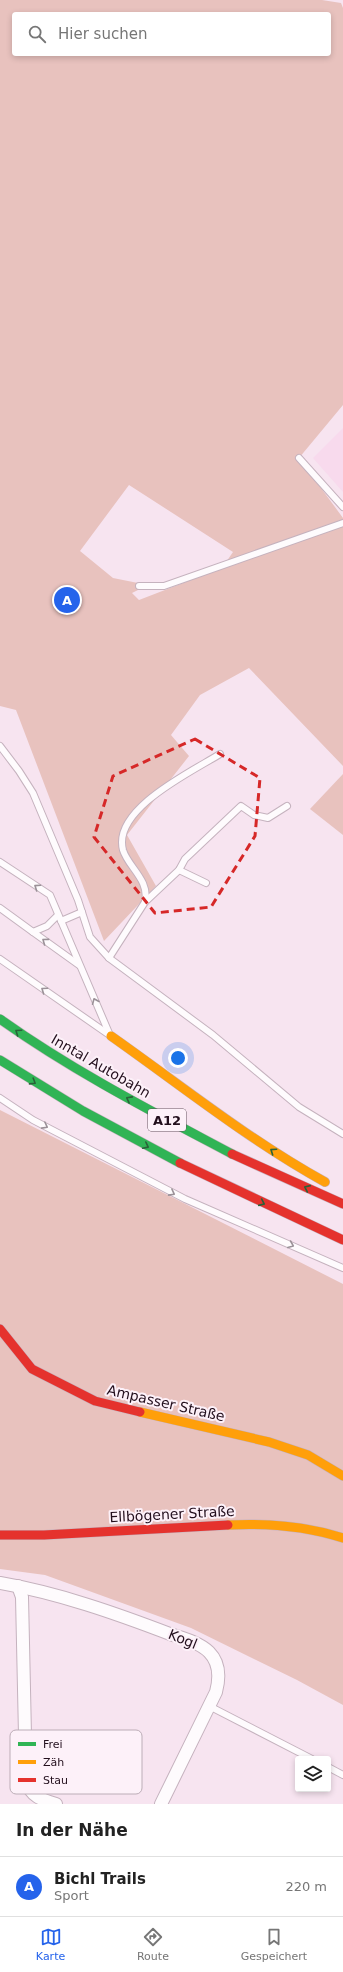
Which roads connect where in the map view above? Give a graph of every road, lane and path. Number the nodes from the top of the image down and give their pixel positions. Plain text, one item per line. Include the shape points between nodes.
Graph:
1 (299, 458) dead end
2 (343, 507) edge
3 (343, 524) edge
4 (139, 586) dead end
5 (0, 746) edge
6 (220, 754) dead end
7 (286, 806) dead end
8 (0, 862) edge
9 (179, 870) junction
10 (206, 883) dead end
11 (145, 902) junction
12 (0, 908) edge
13 (82, 912) junction
14 (58, 914) junction
15 (61, 921) junction
16 (33, 932) junction
17 (109, 958) junction
18 (0, 959) edge
19 (80, 966) junction
20 (0, 1020) edge
21 (110, 1036) junction
22 (0, 1060) edge
23 (0, 1098) edge
24 (343, 1134) edge
25 (336, 1188) dead end
26 (343, 1204) edge
27 (343, 1240) edge
28 (343, 1268) edge
29 (0, 1329) edge
30 (343, 1476) edge
31 (0, 1534) edge
32 (343, 1538) edge
33 (0, 1582) edge
34 (18, 1586) junction
35 (210, 1706) junction
36 (25, 1730) edge
37 (306, 1756) edge
38 (331, 1769) edge
39 (343, 1775) edge
40 (34, 1794) edge
41 (56, 1804) edge
42 (161, 1804) edge

1 - 2 lane
3 - 4 lane via 164,586
5 - 13 lane via 33,794
6 - 11 lane via 156,793 138,809 124,828 123,850 138,873 147,894
7 - 9 lane via 268,818 254,815 241,806 185,859
14 -> 8 lane via 50,895
9 - 10 lane
9 - 11 lane
11 - 17 lane
12 - 16 lane
13 - 15 lane
13 - 17 lane via 90,937
14 - 15 lane
14 - 16 lane via 47,926
15 - 19 lane
19 -> 16 lane
17 - 24 lane via 213,1035 299,1107
21 -> 18 lane
21 -> 19 lane
26 -> 20 main road, Inntal Autobahn / A12 via 234,1155 112,1090
25 -> 21 main road via 304,1171 265,1145
22 -> 27 main road, A12 via 85,1114 213,1181
23 -> 28 lane via 33,1120 185,1199
29 - 30 main road, Ampasser Straße via 32,1369 95,1401 269,1442 308,1455
31 - 32 main road, Ellbögener Straße via 44,1535 262,1523 322,1531
33 - 34 street, Kogl
34 - 35 street, Kogl via 86,1604 201,1646 214,1658 219,1674
34 - 36 street via 22,1597
35 - 37 lane
35 - 42 street, Kogl
38 - 39 lane
40 - 41 street

